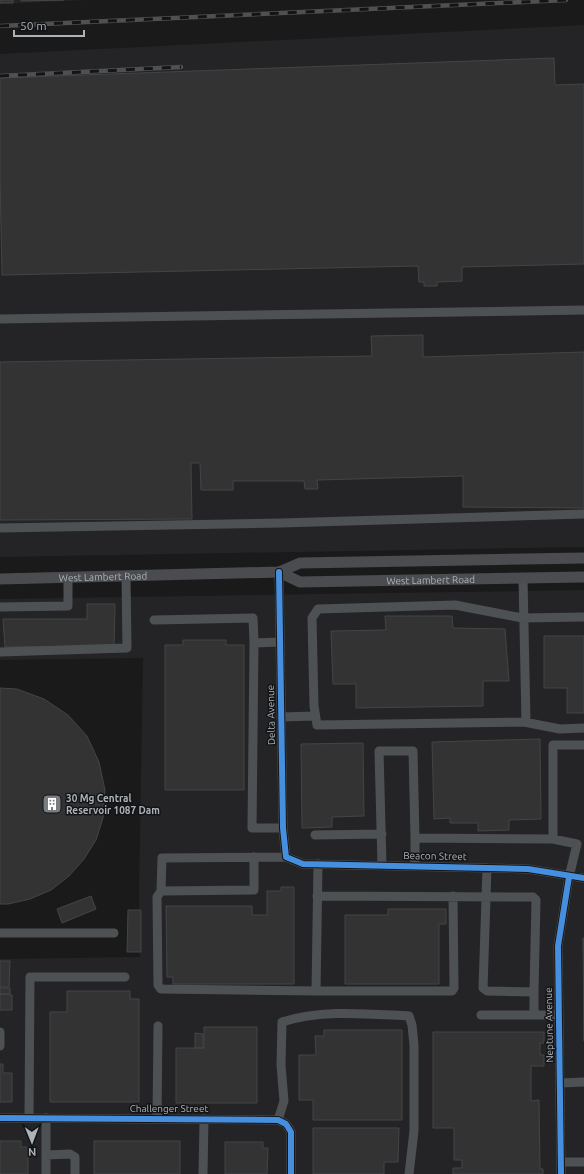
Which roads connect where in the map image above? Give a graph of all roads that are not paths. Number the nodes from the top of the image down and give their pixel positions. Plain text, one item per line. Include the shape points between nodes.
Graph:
1 (584, 310) edge
2 (0, 319) edge
3 (584, 514) edge
4 (0, 528) edge
5 (584, 558) edge
6 (279, 572) junction
7 (126, 576) junction
8 (68, 577) junction
9 (584, 577) edge
10 (523, 578) junction
11 (0, 579) edge
12 (0, 607) edge
13 (584, 617) edge
14 (524, 618) junction
15 (154, 620) dead end
16 (254, 642) junction
17 (280, 642) junction
18 (0, 652) edge
19 (316, 716) junction
20 (281, 718) junction
21 (526, 722) junction
22 (584, 728) edge
23 (584, 745) edge
24 (283, 828) junction
25 (382, 834) junction
26 (315, 835) dead end
27 (415, 838) junction
28 (554, 839) junction
29 (580, 845) edge
30 (254, 857) junction
31 (286, 857) junction
32 (318, 864) junction
33 (382, 865) junction
34 (415, 866) junction
35 (487, 868) junction
36 (569, 877) junction
37 (584, 878) edge
38 (161, 891) junction
39 (317, 896) junction
40 (453, 896) junction
41 (486, 896) junction
42 (0, 933) edge
43 (114, 933) dead end
44 (125, 977) dead end
45 (316, 991) junction
46 (534, 992) junction
47 (559, 1014) junction
48 (482, 1015) dead end
49 (534, 1015) junction
50 (158, 1026) dead end
51 (0, 1032) edge
52 (0, 1046) edge
53 (584, 1082) edge
54 (560, 1083) junction
55 (0, 1118) edge
56 (29, 1118) junction
57 (46, 1118) junction
58 (156, 1118) junction
59 (204, 1118) junction
60 (278, 1120) junction
61 (46, 1155) junction
62 (561, 1162) junction
63 (584, 1162) edge
64 (46, 1174) edge
65 (75, 1174) edge
66 (203, 1174) edge
67 (291, 1174) edge
68 (409, 1174) edge
69 (561, 1174) edge

1 - 2 street
3 - 4 street
5 - 6 main road, West Lambert Road via 300,563
6 - 7 main road, West Lambert Road
6 - 10 main road, West Lambert Road via 300,582
6 - 17 street, Delta Avenue
7 - 8 main road, West Lambert Road
7 - 18 street via 127,648
8 - 11 main road, West Lambert Road
8 - 12 street via 68,606
9 - 10 main road, West Lambert Road
10 - 14 street
13 - 14 street
14 - 19 street via 455,605 318,609 312,618
14 - 21 street
15 - 16 street via 253,618
16 - 17 street
16 - 24 street via 252,828
17 - 20 street, Delta Avenue
19 - 20 street
19 - 21 street via 317,725
20 - 24 street, Delta Avenue
21 - 22 street via 560,729
23 - 28 street via 553,745
24 - 31 street, Delta Avenue
25 - 26 street
25 - 27 street via 379,751 413,751
25 - 33 street
27 - 28 street
27 - 34 street
28 - 29 street
29 - 36 street, Neptune Avenue
30 - 31 street
30 - 38 street via 162,858
30 - 38 street via 254,890
31 - 32 street, Beacon Street via 303,864
32 - 33 street, Beacon Street
32 - 39 street
33 - 34 street, Beacon Street
34 - 35 street, Beacon Street
35 - 36 street, Beacon Street via 528,868
35 - 41 street
36 - 37 street, Beacon Street
36 - 47 street, Neptune Avenue via 558,946
38 - 45 street via 157,897 158,985 161,989
39 - 40 street
39 - 45 street
40 - 41 street
40 - 45 street via 452,991
41 - 46 street via 533,897 536,900
41 - 46 street via 483,988 487,992
42 - 43 street
44 - 56 street via 30,977
46 - 49 street
47 - 49 street
47 - 54 street, Neptune Avenue
48 - 49 street
50 - 58 street
51 - 52 street
53 - 54 street
54 - 62 street, Neptune Avenue
55 - 56 street, Challenger Street
56 - 57 street, Challenger Street
57 - 58 street, Challenger Street
57 - 61 street
58 - 59 street, Challenger Street
59 - 60 street, Challenger Street
59 - 66 street
60 - 67 street via 286,1124 291,1132
60 - 68 street via 284,1101 281,1065 282,1022 295,1018 335,1014 409,1016 414,1045 414,1131
61 - 64 street
61 - 65 street via 70,1154 75,1157
62 - 63 street
62 - 69 street, Neptune Avenue

